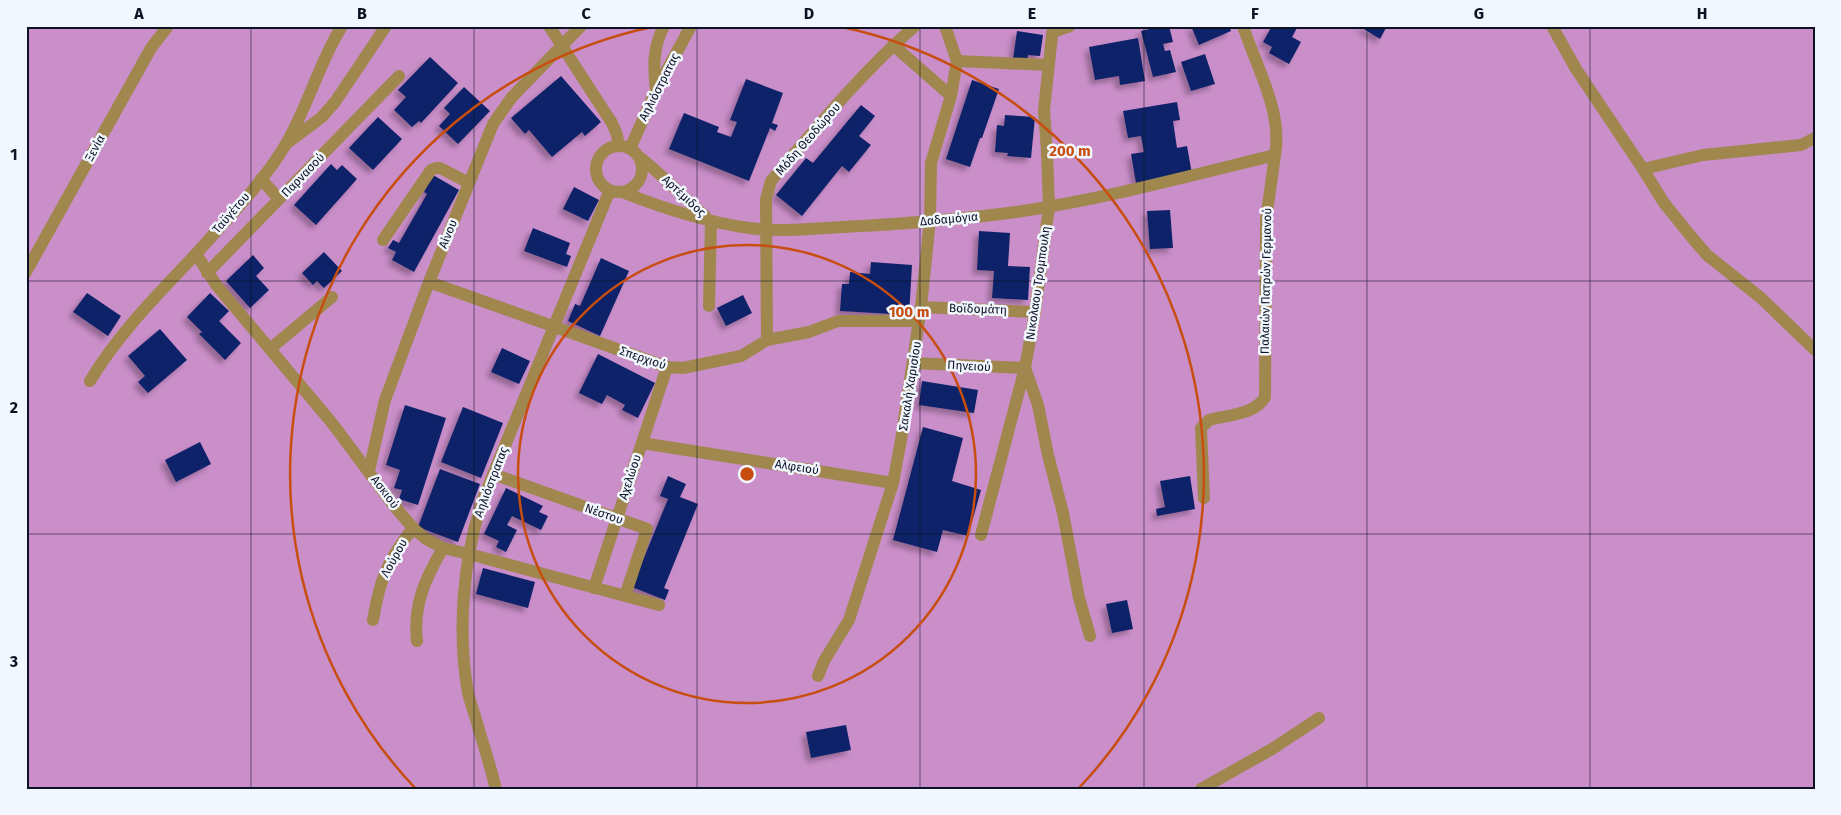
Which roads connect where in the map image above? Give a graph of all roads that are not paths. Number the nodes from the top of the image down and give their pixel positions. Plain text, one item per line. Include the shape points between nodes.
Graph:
1 (168, 26) edge
2 (342, 26) edge
3 (386, 26) edge
4 (549, 26) edge
5 (581, 26) edge
6 (664, 26) edge
7 (692, 26) edge
8 (915, 26) edge
9 (945, 26) edge
10 (1070, 26) edge
11 (1243, 26) edge
12 (1552, 26) edge
13 (1053, 29) edge
14 (893, 45) junction
15 (561, 47) junction
16 (957, 61) junction
17 (1049, 66) junction
18 (399, 76) dead end
19 (656, 90) junction
20 (951, 96) junction
21 (1815, 138) edge
22 (286, 144) junction
23 (1801, 145) junction
24 (1815, 146) edge
25 (629, 151) junction
26 (1275, 155) junction
27 (1643, 169) junction
28 (261, 179) junction
29 (468, 182) junction
30 (616, 191) junction
31 (279, 200) junction
32 (1049, 206) junction
33 (930, 220) junction
34 (711, 221) junction
35 (766, 230) junction
36 (383, 240) dead end
37 (196, 254) junction
38 (28, 262) edge
39 (207, 273) junction
40 (429, 282) junction
41 (332, 297) dead end
42 (708, 306) dead end
43 (921, 307) junction
44 (1035, 312) junction
45 (920, 321) junction
46 (555, 327) junction
47 (767, 340) junction
48 (270, 349) junction
49 (1815, 350) edge
50 (913, 363) junction
51 (667, 367) junction
52 (1025, 368) junction
53 (90, 381) dead end
54 (642, 442) junction
55 (369, 471) junction
56 (493, 474) junction
57 (893, 483) junction
58 (1204, 498) dead end
59 (617, 519) junction
60 (413, 528) junction
61 (980, 535) dead end
62 (442, 548) junction
63 (469, 554) junction
64 (594, 588) junction
65 (625, 596) junction
66 (659, 606) dead end
67 (373, 620) dead end
68 (1090, 636) dead end
69 (417, 641) dead end
70 (818, 676) dead end
71 (1319, 718) dead end
72 (496, 789) edge
73 (1201, 789) edge

1 - 38 street, Ξενία via 151,48
2 - 22 street, Ταϋγέτου
3 - 22 street via 335,102 322,117
4 - 15 street
5 - 15 street, Αίνου
6 - 19 street via 654,54
7 - 19 street, Αηλιόστρατας
8 - 14 street, Μόδη Θεοδώρου
9 - 16 street, Σακαλή Χαρισίου
10 - 13 street
11 - 26 street, Παλαιών Πατρών Γερμανού via 1271,107 1277,141
12 - 27 street via 1576,69
13 - 17 street, Νικολαου Τρομπουλη
14 - 20 street
14 - 35 street, Μόδη Θεοδώρου via 772,181 766,199
15 - 25 street
15 - 29 street, Αίνου via 501,110
16 - 17 street
16 - 20 street, Σακαλή Χαρισίου
17 - 32 street, Νικολαου Τρομπουλη via 1044,110
18 - 31 street, Παρνασού
19 - 25 street, Αηλιόστρατας
20 - 33 street, Σακαλή Χαρισίου via 931,163
21 - 23 street
22 - 28 street, Ταϋγέτου
23 - 24 street
23 - 27 street via 1703,155
25 - 30 street, Αηλιόστρατας via 642,171 640,179 636,185
25 - 30 street via 612,148 605,151 597,164 599,180
25 - 34 street, Αρτέμιδος via 655,169
26 - 32 street, Δαδαμόγια via 1148,187
26 - 58 street, Παλαιών Πατρών Γερμανού via 1266,220 1265,398 1253,409 1209,420 1201,428
27 - 49 street via 1664,204 1707,255 1761,298
28 - 31 street
28 - 37 street, Ταϋγέτου
29 - 36 street via 440,168 431,170
29 - 40 street, Αίνου
30 - 34 street, Δαδαμόγια
30 - 46 street, Αηλιόστρατας
31 - 39 street, Παρνασού
32 - 33 street, Δαδαμόγια
32 - 44 street, Νικολαου Τρομπουλη
33 - 35 street, Δαδαμόγια
33 - 43 street, Σακαλή Χαρισίου
34 - 35 street, Δαδαμόγια
34 - 42 street, Αρτέμιδος
35 - 47 street, Μόδη Θεοδώρου
37 - 39 street, Ασκιού
37 - 53 street, Ταϋγέτου via 126,330
39 - 48 street, Ασκιού
40 - 46 street, Σπερχιού
40 - 55 street, Αίνου via 385,400
41 - 48 street
43 - 44 street, Βοϊδομάτη
43 - 45 street, Σακαλή Χαρισίου
44 - 52 street, Νικολαου Τρομπουλη
45 - 47 street, Σπερχιού via 838,321 809,332
45 - 50 street, Σακαλή Χαρισίου
46 - 51 street, Σπερχιού
46 - 56 street, Αηλιόστρατας
47 - 51 street, Σπερχιού via 741,356 683,368
48 - 55 street, Ασκιού
50 - 52 street, Πηνειού
50 - 57 street, Σακαλή Χαρισίου
51 - 54 street, Αχελώου
52 - 61 street, Νικολαου Τρομπουλη
52 - 68 street via 1038,405
54 - 57 street, Αλφειού
54 - 59 street, Αχελώου
55 - 60 street, Ασκιού
56 - 59 street, Νέστου
56 - 63 street, Αηλιόστρατας via 478,515
57 - 70 street, Σακαλή Χαρισίου via 849,620 827,654
59 - 64 street, Αχελώου
59 - 65 street, Νέστου via 648,529
60 - 62 street, Ασκιού
60 - 67 street, Λούρου via 384,573
62 - 63 street, Ασκιού
62 - 69 street via 430,570 416,612
63 - 64 street, Ασκιού
63 - 72 street, Αηλιόστρατας via 463,626 466,678
64 - 65 street, Ασκιού
65 - 66 street, Ασκιού
71 - 73 street

